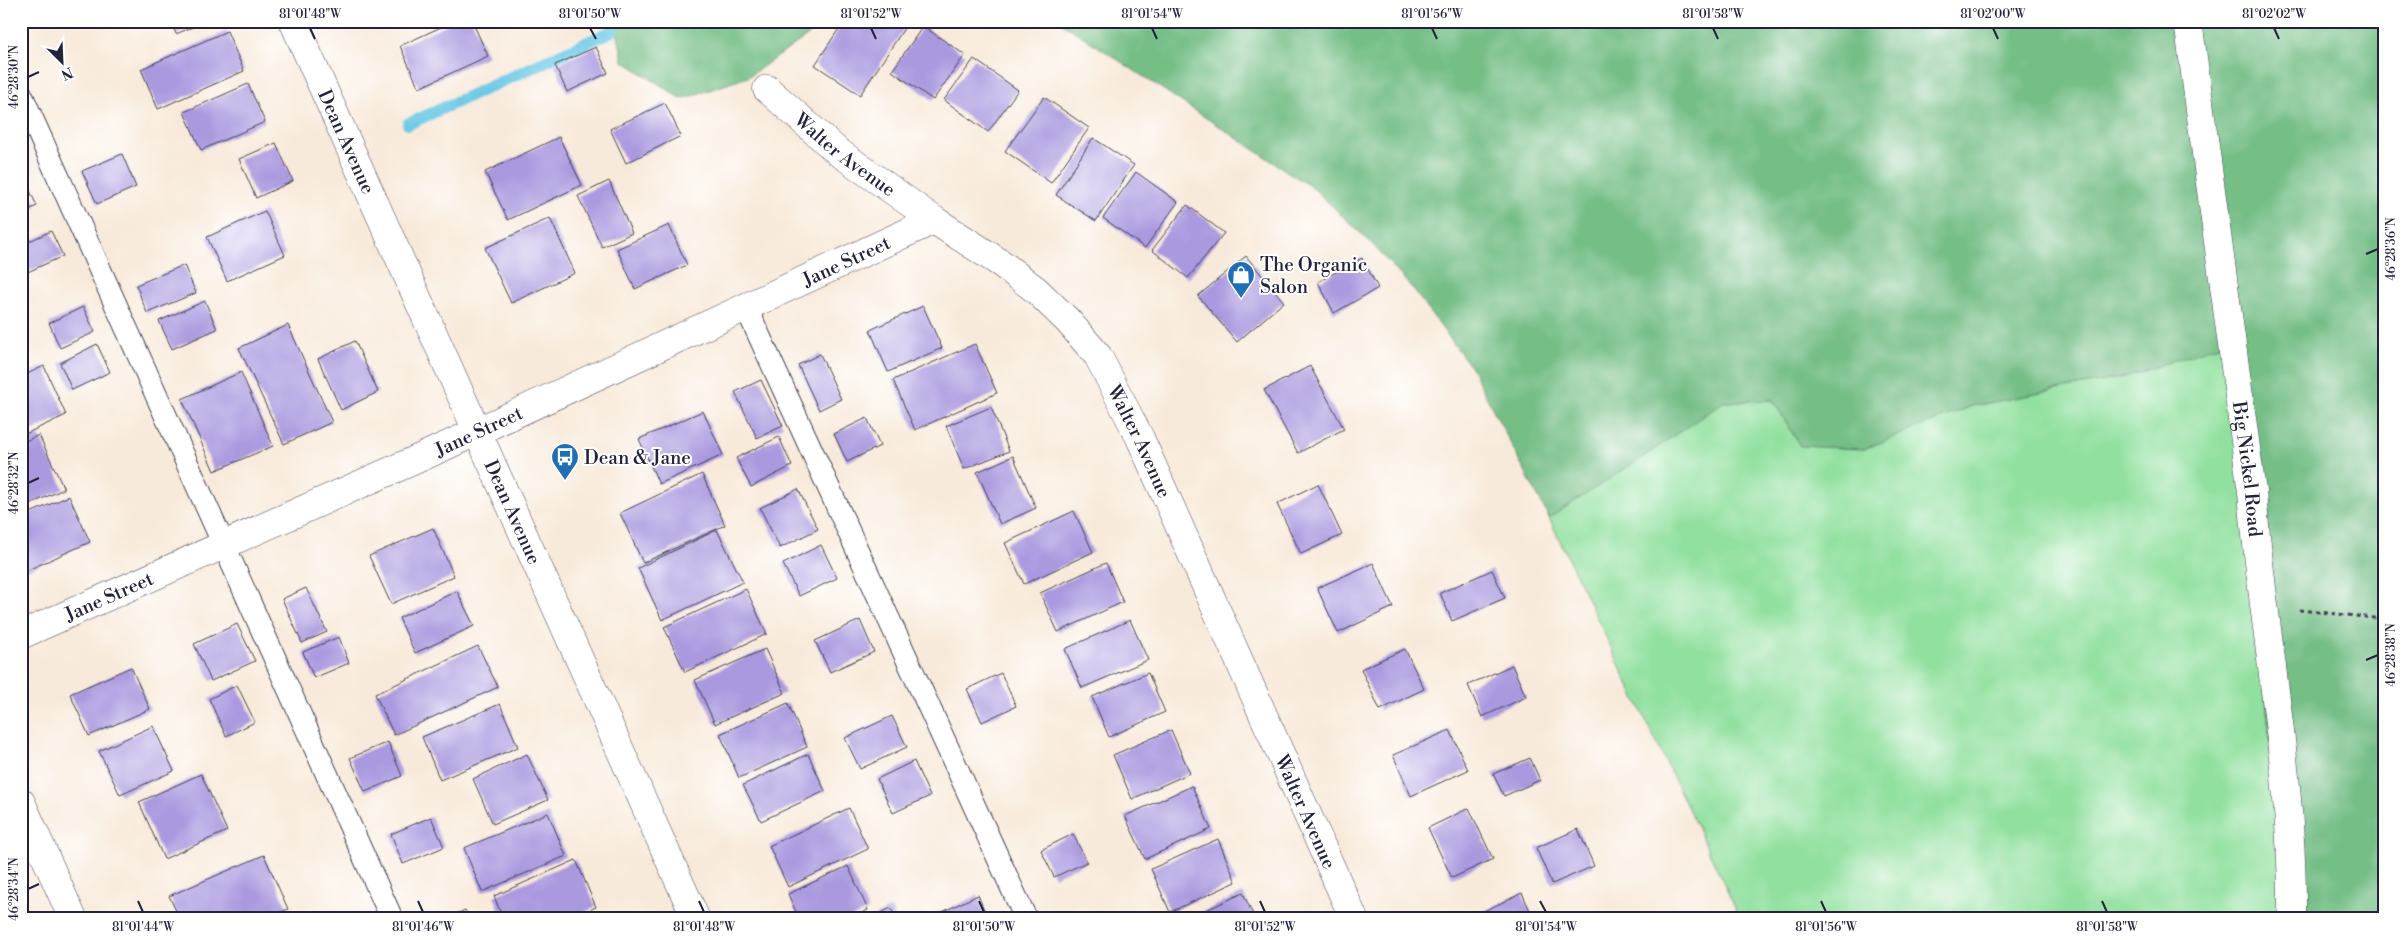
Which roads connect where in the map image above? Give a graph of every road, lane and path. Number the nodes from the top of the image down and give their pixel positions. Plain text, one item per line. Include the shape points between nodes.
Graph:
1 (293, 21) edge
2 (2188, 21) edge
3 (767, 89) dead end
4 (21, 94) edge
5 (934, 220) junction
6 (746, 307) junction
7 (478, 432) junction
8 (225, 545) junction
9 (2264, 606) junction
10 (2384, 619) edge
11 (21, 636) edge
12 (21, 802) edge
13 (73, 919) edge
14 (392, 919) edge
15 (696, 919) edge
16 (1026, 919) edge
17 (1354, 919) edge
18 (2292, 919) edge

1 - 7 street, Dean Avenue
2 - 9 street, Big Nickel Road via 2235,358
3 - 5 street, Walter Avenue via 837,151
4 - 8 lane
5 - 6 street, Jane Street
5 - 17 street, Walter Avenue via 1036,290 1098,356 1140,438
6 - 7 street, Jane Street
6 - 16 lane
7 - 8 street, Jane Street
7 - 15 street, Dean Avenue
8 - 11 street, Jane Street
8 - 14 lane
9 - 10 path
9 - 18 street, Big Nickel Road via 2292,867
12 - 13 street

